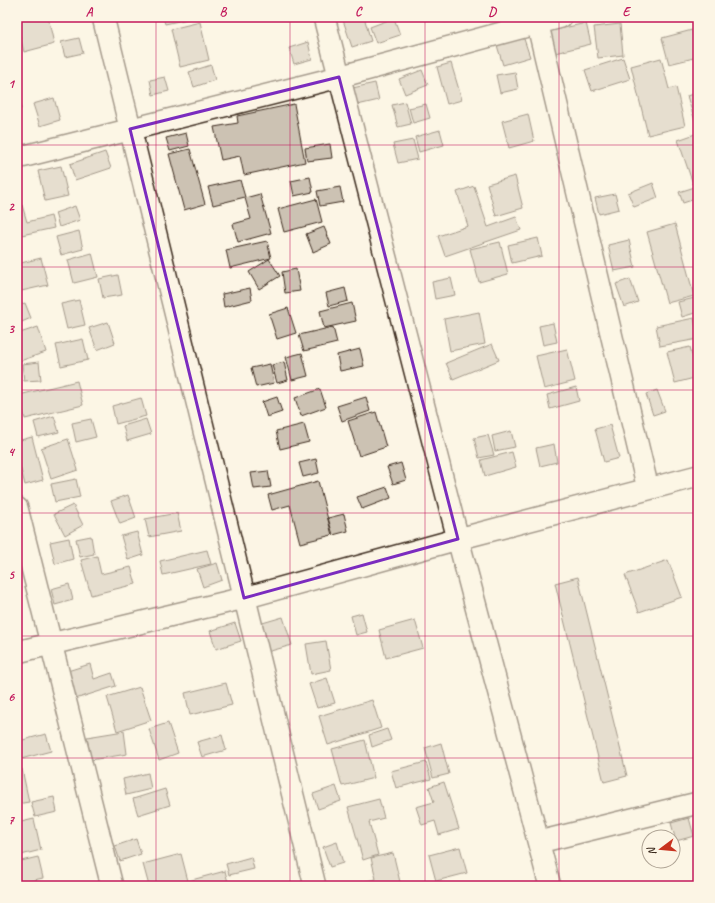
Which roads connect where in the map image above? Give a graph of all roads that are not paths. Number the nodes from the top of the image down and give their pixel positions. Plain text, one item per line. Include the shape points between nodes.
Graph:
1 (103, 17) edge
2 (324, 17) edge
3 (561, 17) edge
4 (537, 20) edge
5 (339, 77) junction
6 (130, 128) junction
7 (17, 158) edge
8 (698, 476) edge
9 (648, 489) junction
10 (17, 508) edge
11 (458, 539) junction
12 (244, 598) junction
13 (51, 643) junction
14 (17, 652) edge
15 (698, 803) edge
16 (539, 842) junction
17 (112, 886) edge
18 (315, 886) edge
19 (550, 886) edge

1 - 6 street
2 - 5 street
3 - 4 street
4 - 5 street
4 - 9 street
5 - 6 street
5 - 11 street
6 - 7 street
6 - 12 street
8 - 9 street
9 - 11 street
10 - 13 street
11 - 12 street
11 - 16 street
12 - 13 street
12 - 18 street
13 - 14 street
13 - 17 street
15 - 16 street
16 - 19 street

